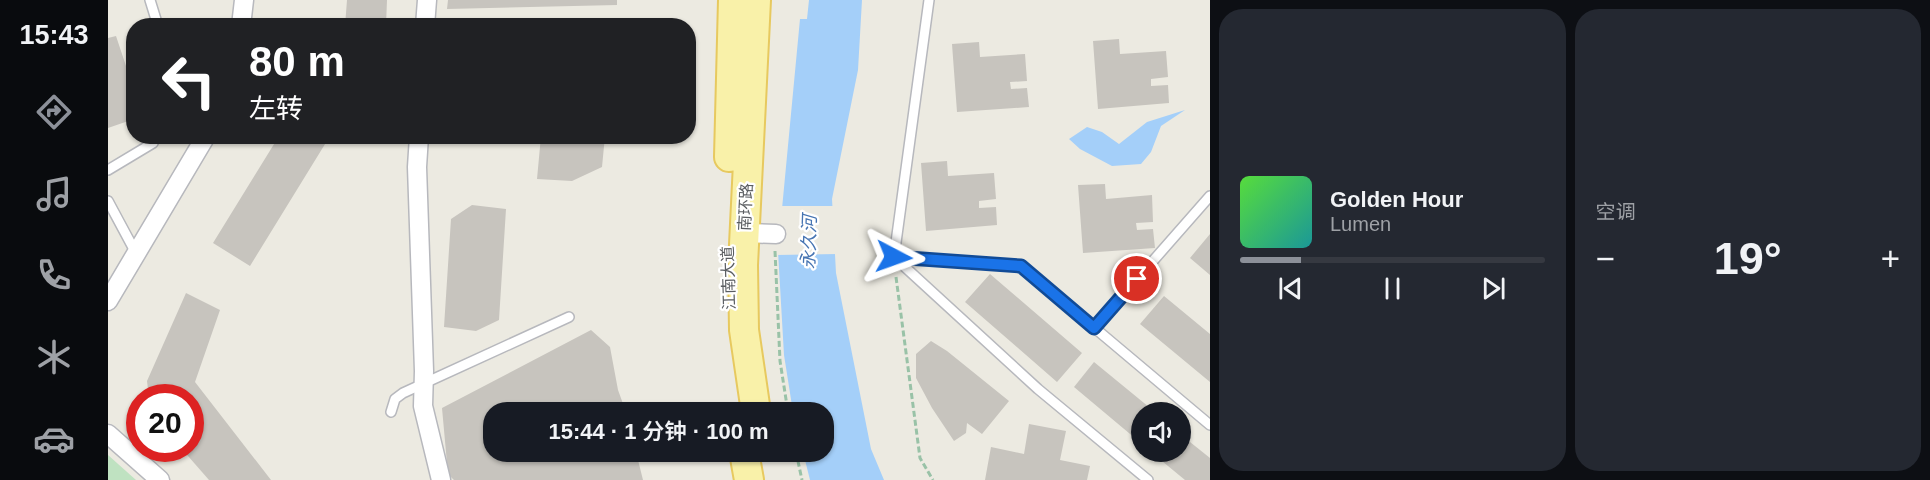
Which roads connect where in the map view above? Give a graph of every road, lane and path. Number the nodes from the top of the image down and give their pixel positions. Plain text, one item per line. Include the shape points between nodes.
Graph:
1 (150, 0) edge
2 (244, 0) edge
3 (427, 0) edge
4 (733, 0) edge
5 (756, 0) edge
6 (928, 0) edge
7 (156, 18) edge
8 (242, 18) edge
9 (426, 18) edge
10 (151, 144) edge
11 (201, 144) edge
12 (418, 144) edge
13 (108, 170) edge
14 (1210, 196) edge
15 (108, 201) edge
16 (744, 233) junction
17 (776, 243) joint
18 (137, 255) junction
19 (894, 257) junction
20 (108, 301) edge
21 (569, 317) dead end
22 (1094, 328) junction
23 (424, 384) junction
24 (738, 402) edge
25 (755, 402) edge
26 (787, 402) edge
27 (391, 412) dead end
28 (1210, 425) edge
29 (108, 434) edge
30 (746, 462) edge
31 (762, 462) edge
32 (798, 462) edge
33 (160, 480) edge
34 (441, 480) edge
35 (749, 480) edge
36 (765, 480) edge
37 (802, 480) edge
38 (933, 480) edge
39 (1148, 480) edge

1 - 7 lane
2 - 8 street
3 - 9 street
4 - 24 main road, 江南大道 via 727,230 729,333
5 - 16 main road, 南环路
6 - 19 lane
10 - 13 lane
11 - 18 street
12 - 23 street
14 - 22 lane
15 - 18 lane
16 - 17 street
16 - 25 main road, 南环路 via 744,330
17 - 26 path via 780,361
18 - 20 street
19 - 22 lane via 1021,266
19 - 38 path via 920,458
19 - 39 lane via 1038,389
21 - 23 lane
22 - 28 lane
23 - 27 lane via 395,399
23 - 34 street via 423,406
29 - 33 street
30 - 35 main road
31 - 36 main road
32 - 37 path

